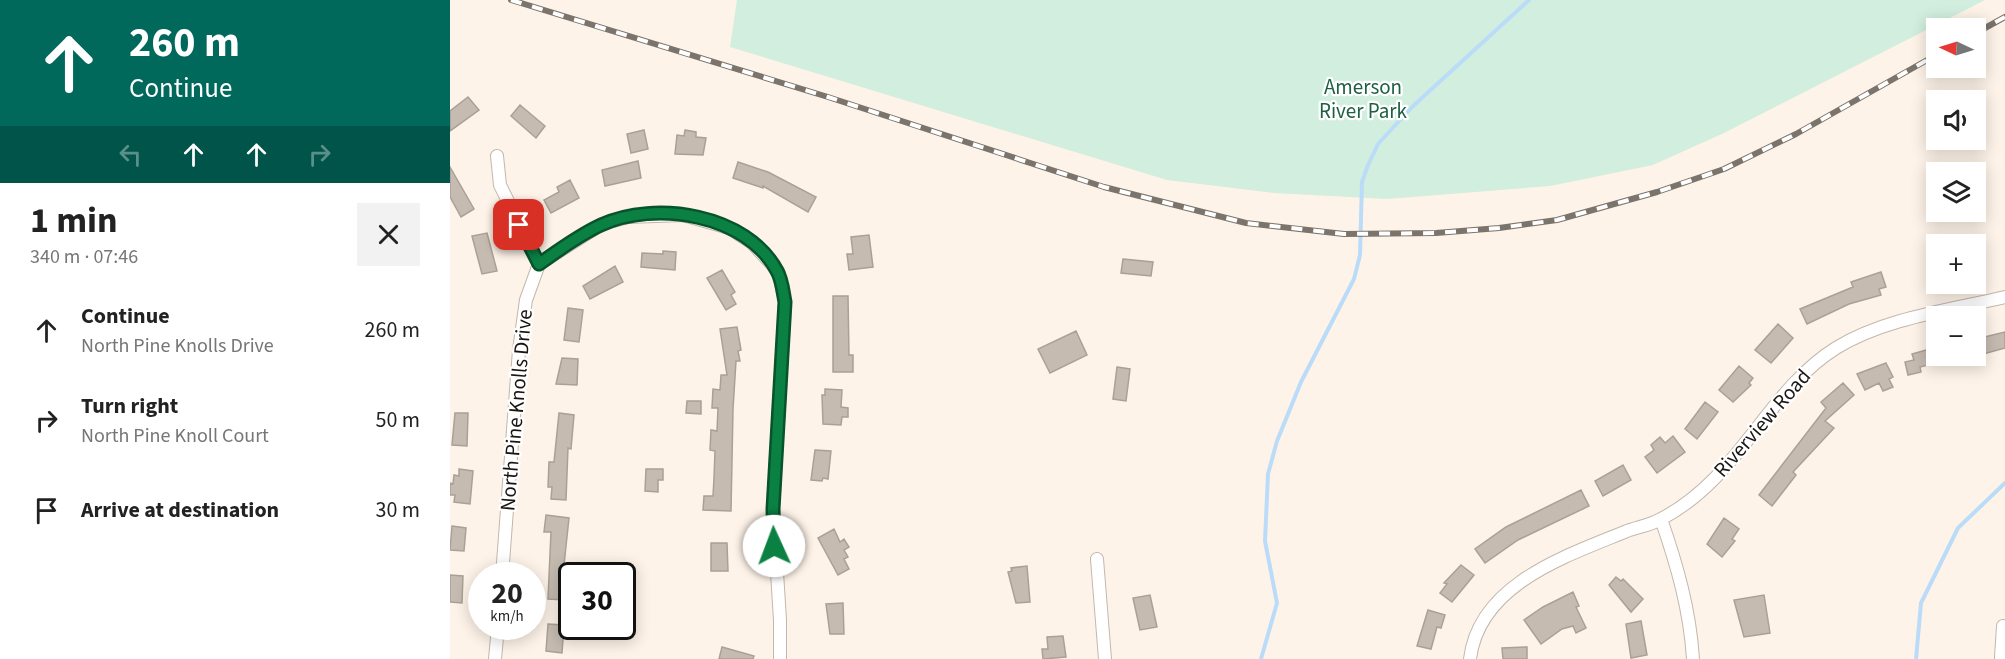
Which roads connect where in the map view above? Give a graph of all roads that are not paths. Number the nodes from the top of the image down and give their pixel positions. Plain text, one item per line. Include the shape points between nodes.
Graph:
1 (496, 156) dead end
2 (539, 264) junction
3 (2005, 297) edge
4 (1661, 519) junction
5 (1097, 559) dead end
6 (503, 562) edge
7 (2003, 626) dead end
8 (497, 640) edge
9 (2005, 658) edge
10 (495, 659) edge
11 (780, 659) edge
12 (1105, 659) edge
13 (1470, 659) edge
14 (1693, 659) edge

1 - 2 street via 500,185
2 - 6 street, North Pine Knolls Drive via 526,300 519,350
2 - 11 street via 602,224 655,214 701,218 729,228 752,243 778,272 785,302 773,509
3 - 4 street, Riverview Road via 1870,331 1837,348 1812,365 1788,390 1726,470
4 - 13 street, Riverview Road via 1579,552 1504,593 1484,615
4 - 14 street via 1680,574
5 - 12 street
7 - 9 street via 2001,657
8 - 10 street

